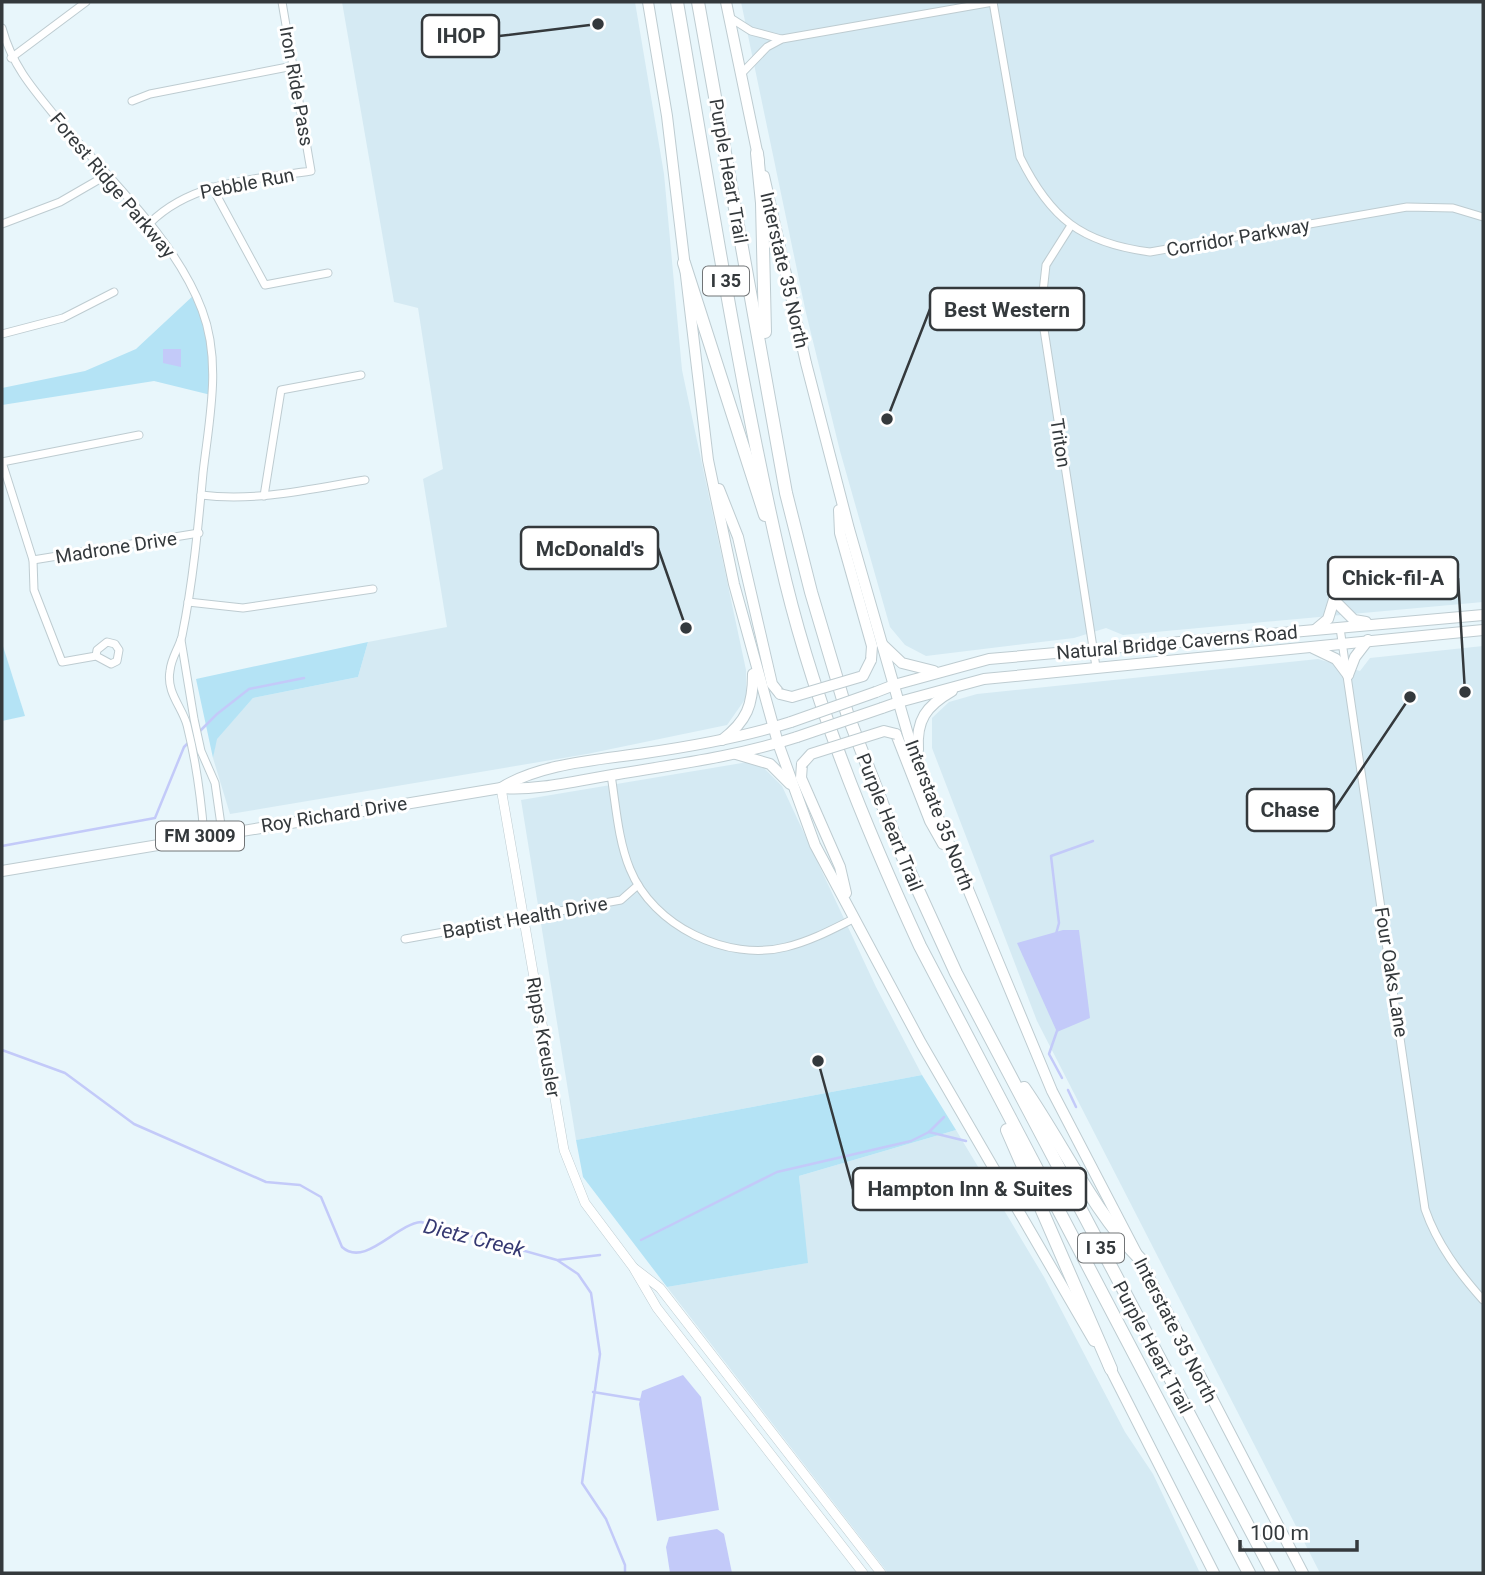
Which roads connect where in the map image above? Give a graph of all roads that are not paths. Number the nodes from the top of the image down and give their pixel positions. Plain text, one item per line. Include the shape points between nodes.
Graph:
1 (86, 2) edge
2 (282, 2) edge
3 (648, 2) edge
4 (677, 2) edge
5 (698, 2) edge
6 (726, 2) edge
7 (993, 2) edge
8 (729, 17) junction
9 (2, 28) edge
10 (782, 39) junction
11 (11, 58) junction
12 (293, 66) junction
13 (740, 74) junction
14 (132, 101) dead end
15 (757, 153) junction
16 (312, 171) joint
17 (105, 176) junction
18 (212, 187) junction
19 (1483, 217) edge
20 (150, 223) junction
21 (2, 224) edge
22 (1070, 227) junction
23 (684, 262) junction
24 (328, 273) dead end
25 (114, 292) dead end
26 (2, 334) edge
27 (361, 375) dead end
28 (769, 388) junction
29 (139, 435) dead end
30 (708, 460) junction
31 (2, 462) edge
32 (365, 480) dead end
33 (837, 484) junction
34 (201, 495) junction
35 (264, 496) junction
36 (200, 533) junction
37 (780, 559) junction
38 (33, 561) junction
39 (373, 589) dead end
40 (188, 602) junction
41 (1483, 615) edge
42 (1376, 624) junction
43 (1340, 628) junction
44 (1314, 630) junction
45 (1483, 630) edge
46 (181, 640) junction
47 (1368, 640) junction
48 (881, 643) junction
49 (1342, 643) junction
50 (1307, 646) junction
51 (1094, 650) junction
52 (96, 656) dead end
53 (753, 661) junction
54 (1096, 667) junction
55 (937, 672) junction
56 (1348, 675) junction
57 (963, 684) junction
58 (894, 685) junction
59 (899, 702) junction
60 (190, 720) junction
61 (773, 727) junction
62 (722, 740) junction
63 (778, 743) junction
64 (733, 754) junction
65 (919, 764) junction
66 (611, 775) junction
67 (501, 788) junction
68 (793, 788) junction
69 (222, 832) junction
70 (204, 835) junction
71 (2, 871) edge
72 (638, 885) junction
73 (969, 888) junction
74 (852, 912) junction
75 (523, 917) junction
76 (405, 939) dead end
77 (994, 1047) junction
78 (983, 1071) junction
79 (1142, 1261) junction
80 (633, 1267) junction
81 (1483, 1300) edge
82 (1111, 1369) junction
83 (863, 1573) edge
84 (881, 1573) edge
85 (1214, 1573) edge
86 (1249, 1573) edge
87 (1273, 1573) edge
88 (1303, 1573) edge

1 - 11 street
2 - 12 street, Iron Ride Pass
3 - 23 main road
4 - 37 highway, Purple Heart Trail / I 35
5 - 28 highway, Purple Heart Trail / I 35
6 - 8 main road, Interstate 35 North
7 - 10 street
7 - 22 street, Corridor Parkway via 1020,157
8 - 10 street via 751,30
8 - 13 main road, Interstate 35 North
9 - 11 street, Forest Ridge Parkway
10 - 13 street
11 - 17 street, Forest Ridge Parkway
12 - 14 street
12 - 16 street, Iron Ride Pass
13 - 15 main road, Interstate 35 North
15 - 28 highway
15 - 33 main road, Interstate 35 North
16 - 18 street, Pebble Run
17 - 20 street, Forest Ridge Parkway
17 - 21 street via 60,202
18 - 20 street, Pebble Run via 175,203
18 - 24 street via 265,285
19 - 22 street, Corridor Parkway via 1453,208 1407,207 1150,252 1111,244
20 - 34 street, Forest Ridge Parkway via 188,276 210,338 213,380
22 - 51 street, Triton via 1046,265 1041,310
23 - 30 main road
23 - 37 highway
25 - 26 street via 63,318
27 - 35 street via 281,390
28 - 77 highway, Purple Heart Trail / I 35 via 796,534 847,713 902,855
29 - 31 street
30 - 33 main road, bridge via 738,537 772,684 780,694 792,696 863,676 871,660 872,646 841,533
30 - 53 main road
31 - 38 street
32 - 35 street
33 - 48 main road, Interstate 35 North
34 - 35 street via 228,499
34 - 36 street, Forest Ridge Parkway
36 - 38 street, Madrone Drive
36 - 40 street, Forest Ridge Parkway
37 - 78 highway, Purple Heart Trail / I 35 via 819,693 877,853
38 - 52 street via 34,590 62,662
39 - 40 street via 243,608
40 - 46 street, Forest Ridge Parkway
41 - 42 main road, Natural Bridge Caverns Road / FM 3009
42 - 43 main road, Natural Bridge Caverns Road / FM 3009
42 - 44 main road via 1354,620 1337,598 1328,619
43 - 44 main road, Natural Bridge Caverns Road / FM 3009
43 - 49 street, Four Oaks Lane
44 - 51 main road, Natural Bridge Caverns Road / FM 3009
45 - 47 main road, Natural Bridge Caverns Road / FM 3009
46 - 60 street, Forest Ridge Parkway
46 - 60 street, Forest Ridge Parkway via 170,684 180,714
47 - 49 main road, Natural Bridge Caverns Road / FM 3009
47 - 56 main road
48 - 55 main road via 902,663
48 - 58 main road, Interstate 35 North
49 - 50 main road, Natural Bridge Caverns Road / FM 3009
49 - 56 street, Four Oaks Lane
50 - 54 main road, Natural Bridge Caverns Road / FM 3009
50 - 56 main road via 1326,653
51 - 54 street, Triton
51 - 55 main road, Natural Bridge Caverns Road / FM 3009 via 989,659
53 - 61 main road
53 - 62 main road via 751,708 738,728
54 - 57 main road, Natural Bridge Caverns Road / FM 3009
55 - 58 main road, Natural Bridge Caverns Road / FM 3009
56 - 81 street, Four Oaks Lane via 1425,1209 1459,1273
57 - 59 main road, Natural Bridge Caverns Road / FM 3009
57 - 65 main road via 923,713 917,733
58 - 59 main road, Interstate 35 North
58 - 61 main road, Natural Bridge Caverns Road / FM 3009, bridge
59 - 63 main road, FM 3009, bridge
59 - 65 main road, Interstate 35 North
60 - 69 street, Forest Ridge Parkway via 215,783
60 - 70 street, Forest Ridge Parkway
61 - 62 main road, Roy Richard Drive / FM 3009
61 - 63 main road
62 - 67 main road, Roy Richard Drive / FM 3009 via 531,774
63 - 64 main road, Roy Richard Drive / FM 3009
63 - 68 main road
64 - 66 main road, Roy Richard Drive / FM 3009
64 - 68 main road via 770,764
65 - 73 main road, Interstate 35 North
66 - 67 main road, Roy Richard Drive / FM 3009 via 522,790
66 - 72 street via 621,839
67 - 69 main road, Roy Richard Drive / FM 3009
67 - 75 street, Ripps Kreusler
68 - 74 main road via 815,845
69 - 70 main road, Roy Richard Drive / FM 3009
70 - 71 main road, Roy Richard Drive / FM 3009
72 - 74 street via 657,909 680,927 741,948 787,947 816,937
72 - 75 street, Baptist Health Drive via 621,900
73 - 74 main road, bridge via 930,821 896,734 884,731 811,754 802,764 801,778 840,867
73 - 79 main road, Interstate 35 North via 1046,1078
74 - 82 main road via 933,1065
75 - 76 street, Baptist Health Drive
75 - 80 street, Ripps Kreusler via 569,1167 584,1203
77 - 79 highway via 1045,1119 1095,1203
77 - 87 highway, Purple Heart Trail / I 35
78 - 82 highway
78 - 86 highway, Purple Heart Trail / I 35
79 - 88 main road, Interstate 35 North
80 - 83 street, Ripps Kreusler via 679,1338
80 - 84 street, Ripps Kreusler via 660,1288
82 - 85 main road

